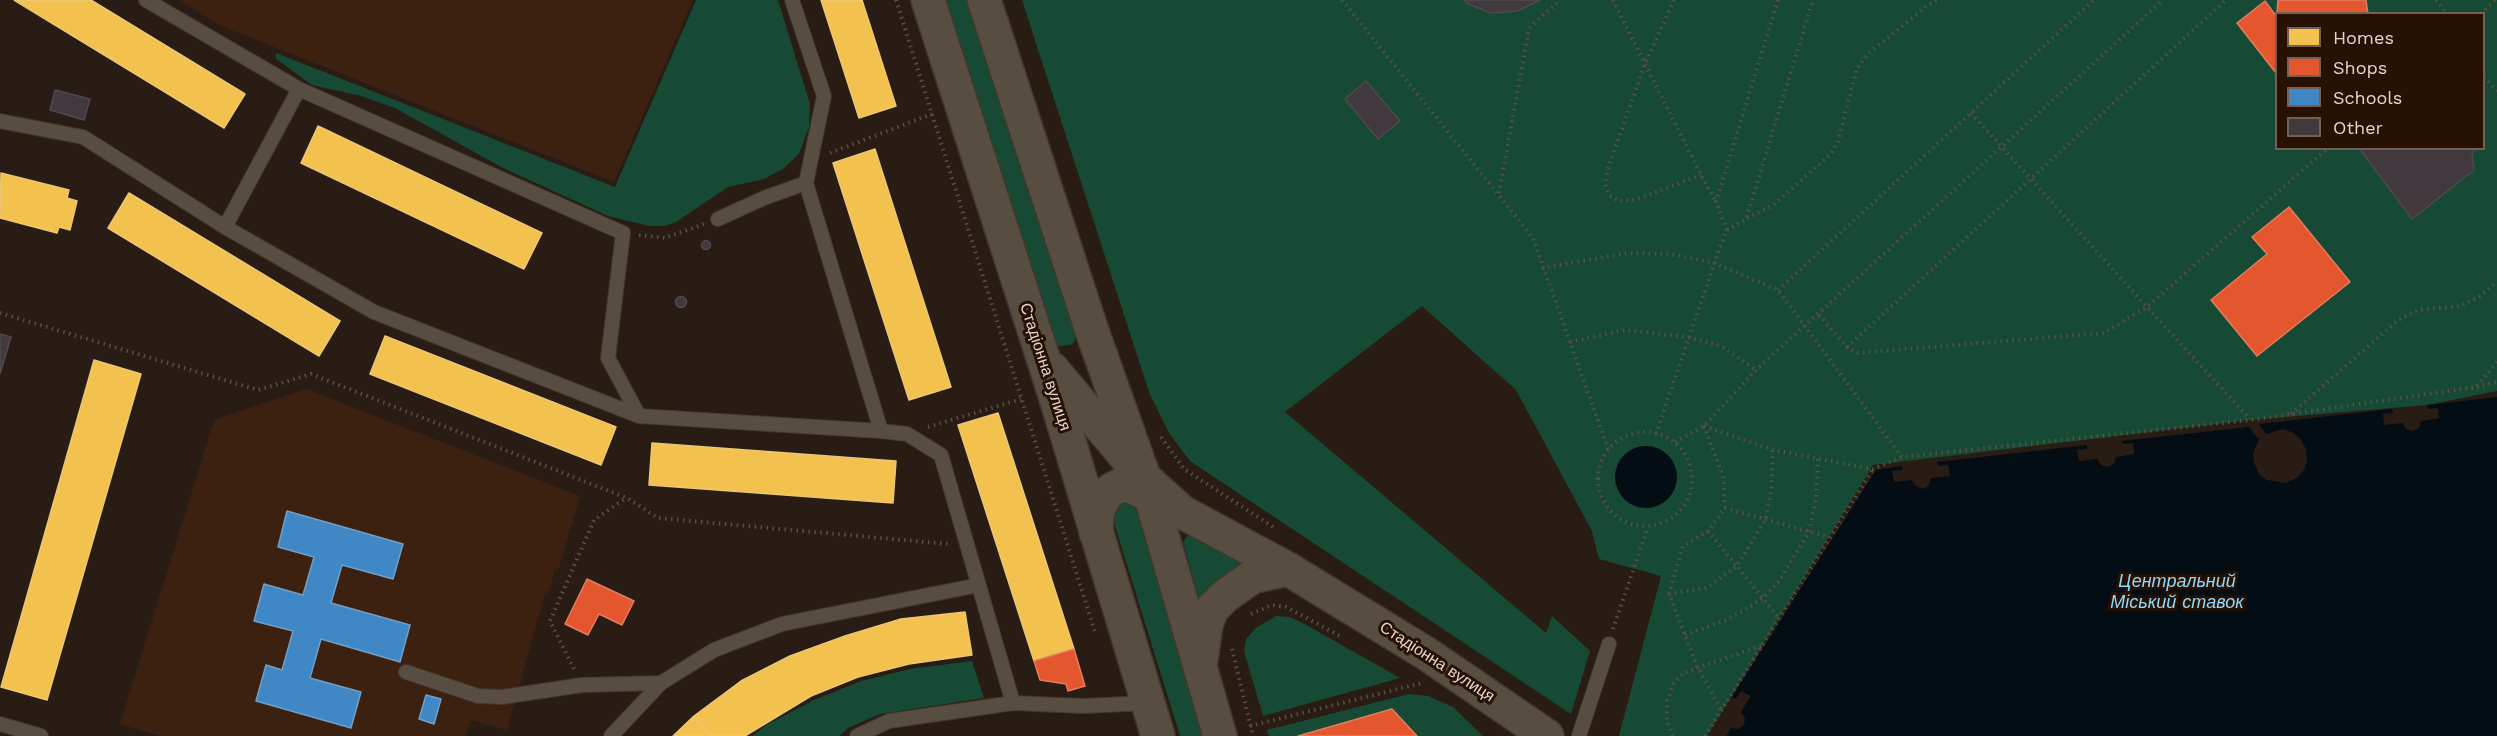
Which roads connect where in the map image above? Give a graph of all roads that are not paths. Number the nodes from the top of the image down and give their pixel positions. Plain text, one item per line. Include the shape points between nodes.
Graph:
1 (146, 0) edge
2 (792, 0) edge
3 (927, 0) edge
4 (990, 3) edge
5 (299, 89) junction
6 (0, 121) edge
7 (806, 183) junction
8 (718, 219) road end
9 (225, 227) junction
10 (1043, 359) junction
11 (639, 416) junction
12 (881, 431) junction
13 (1147, 487) junction
14 (1096, 532) junction
15 (1288, 569) junction
16 (979, 585) junction
17 (1609, 644) road end
18 (1200, 668) junction
19 (406, 672) dead end
20 (661, 683) junction
21 (1013, 703) junction
22 (1148, 703) junction
23 (0, 724) edge
24 (1235, 731) edge
25 (41, 736) edge
26 (611, 736) edge
27 (857, 736) edge
28 (1158, 736) edge
29 (1547, 736) edge
30 (1579, 736) edge

1 - 5 lane
2 - 7 lane via 824,96
3 - 10 street, Стадіонна вулиця
4 - 13 street via 1092,332
5 - 9 lane
5 - 11 lane via 623,233 608,358
6 - 9 lane via 83,137
7 - 8 lane
7 - 12 lane
9 - 11 lane via 374,312
10 - 13 street
10 - 14 street, Стадіонна вулиця
11 - 12 lane
12 - 16 lane via 907,434 941,455
13 - 14 street, Стадіонна вулиця via 1121,485 1111,490 1097,513
13 - 15 street, Стадіонна вулиця via 1182,512
13 - 18 street
14 - 22 street, Стадіонна вулиця
15 - 18 street via 1252,577 1212,609
15 - 29 street, Стадіонна вулиця via 1427,654
16 - 20 lane via 782,624 714,650
16 - 21 lane
17 - 30 lane
18 - 24 street
19 - 20 lane via 478,696 502,697 582,685
20 - 26 lane
21 - 22 lane
21 - 27 lane via 889,721
22 - 28 street, Стадіонна вулиця
23 - 25 lane

